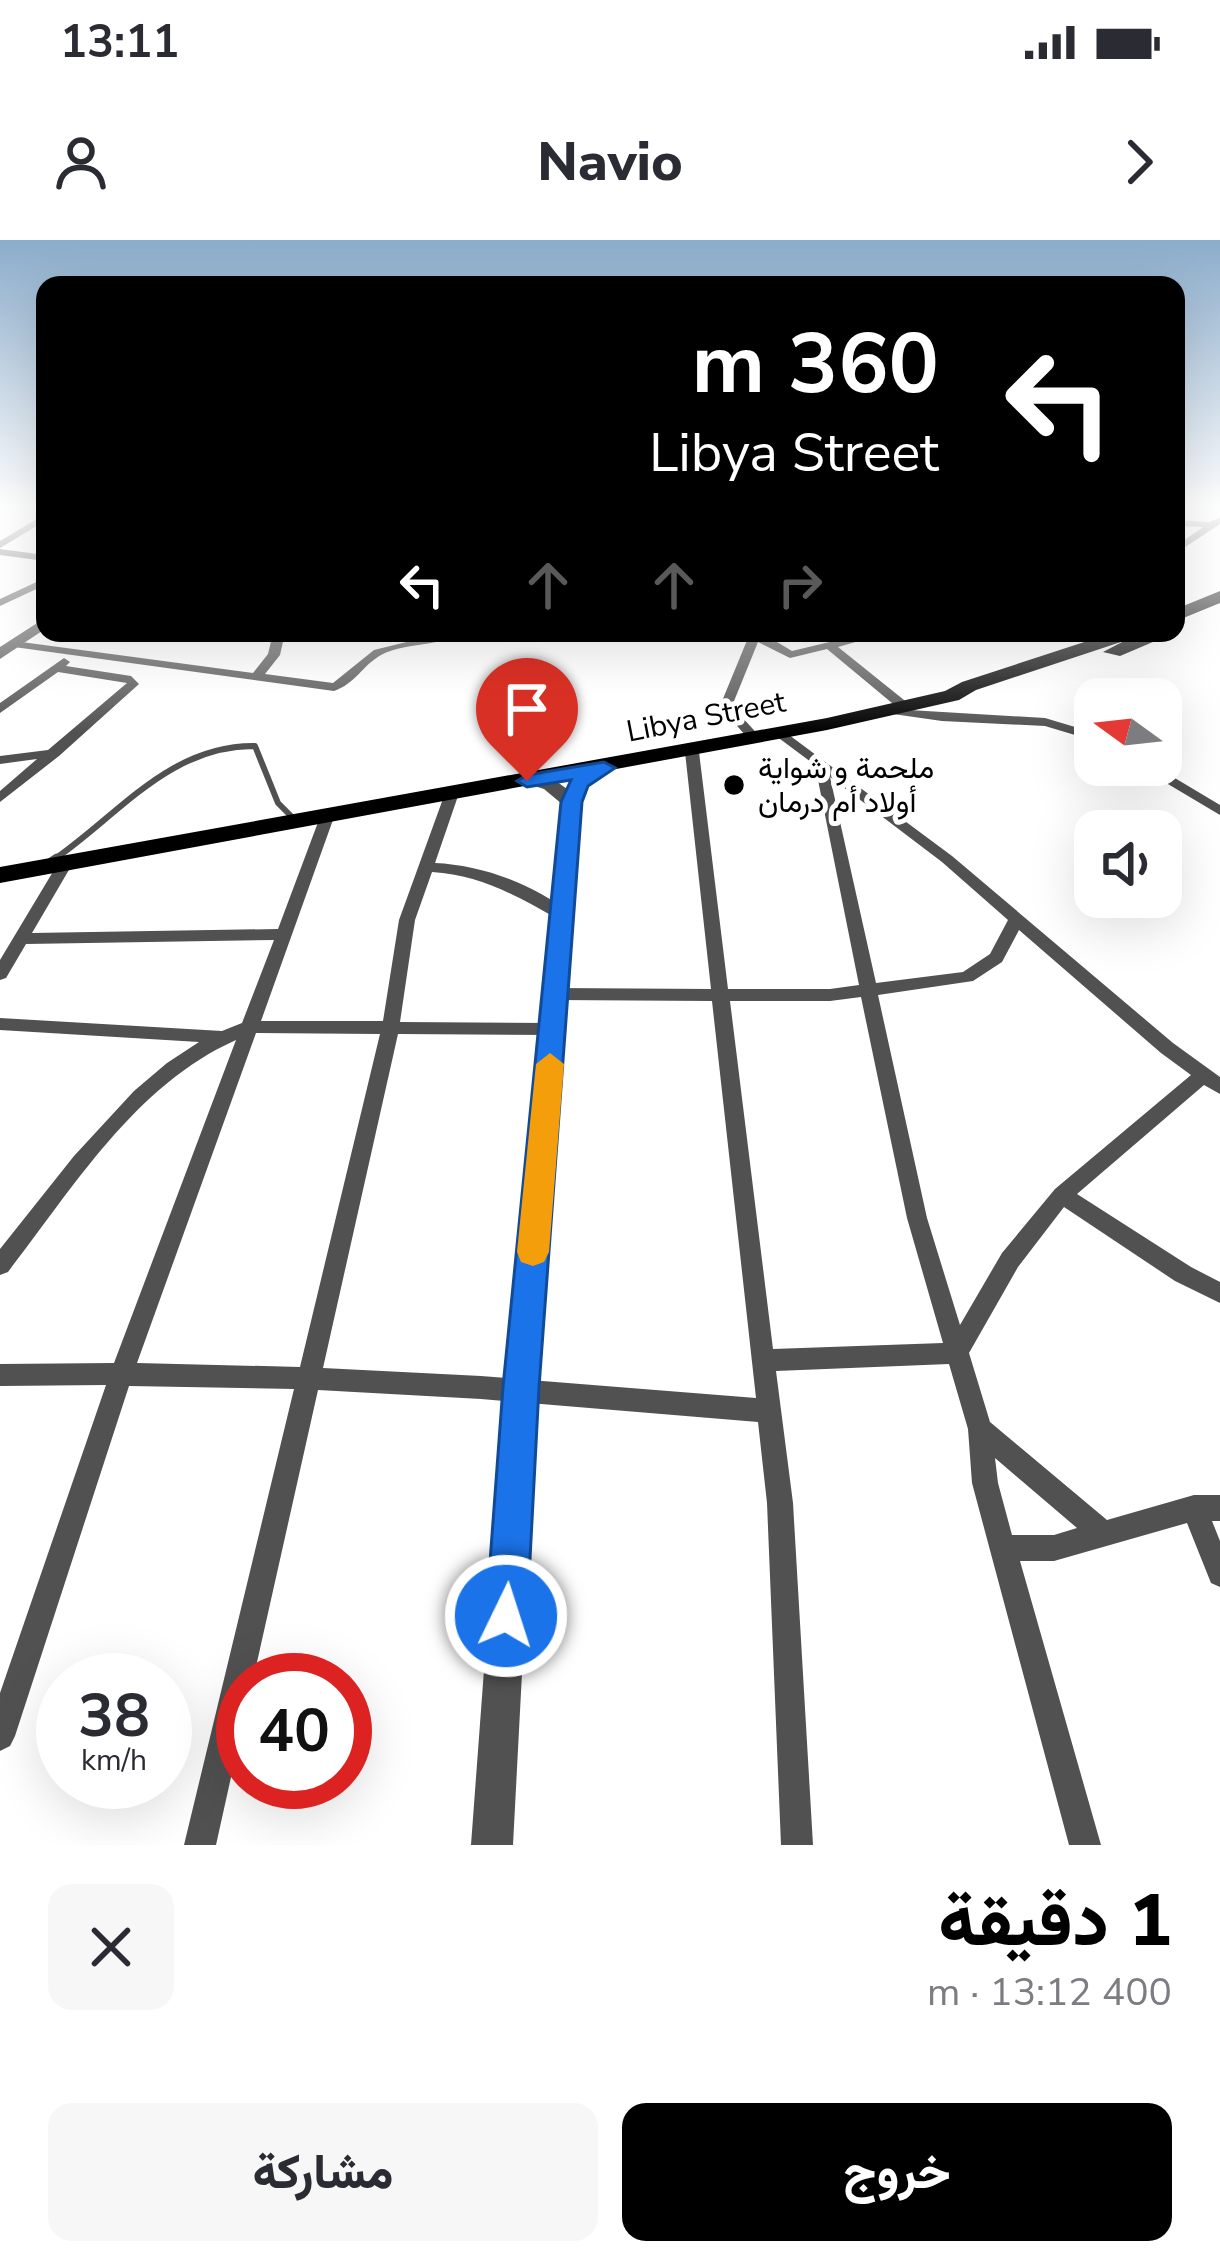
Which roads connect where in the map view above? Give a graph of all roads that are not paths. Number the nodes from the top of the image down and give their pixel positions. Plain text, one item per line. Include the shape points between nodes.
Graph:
1 (36, 585) edge
2 (1220, 596) edge
3 (0, 603) edge
4 (1220, 610) edge
5 (1185, 612) edge
6 (1185, 624) edge
7 (36, 628) edge
8 (276, 642) edge
9 (431, 642) edge
10 (752, 642) edge
11 (768, 642) edge
12 (846, 642) edge
13 (1103, 642) edge
14 (1138, 642) edge
15 (830, 646) junction
16 (7, 649) edge
17 (76, 653) junction
18 (56, 668) junction
19 (255, 678) junction
20 (952, 696) junction
21 (897, 708) junction
22 (0, 710) edge
23 (1074, 730) edge
24 (768, 736) junction
25 (692, 752) junction
26 (54, 753) junction
27 (0, 760) edge
28 (820, 767) junction
29 (604, 768) junction
30 (527, 781) junction
31 (1178, 786) edge
32 (451, 796) junction
33 (0, 798) edge
34 (572, 802) junction
35 (1220, 811) edge
36 (327, 817) junction
37 (299, 823) junction
38 (53, 865) junction
39 (427, 867) junction
40 (0, 875) edge
41 (562, 914) junction
42 (1017, 918) junction
43 (286, 934) junction
44 (22, 939) junction
45 (0, 974) edge
46 (869, 991) junction
47 (556, 994) junction
48 (717, 995) junction
49 (0, 1024) edge
50 (391, 1026) junction
51 (249, 1027) junction
52 (553, 1029) junction
53 (219, 1037) junction
54 (1211, 1081) edge
55 (1062, 1195) junction
56 (0, 1265) edge
57 (1220, 1293) edge
58 (956, 1353) junction
59 (765, 1360) junction
60 (122, 1372) junction
61 (0, 1375) edge
62 (307, 1377) junction
63 (521, 1387) junction
64 (769, 1411) junction
65 (980, 1429) junction
66 (1207, 1508) edge
67 (1102, 1532) junction
68 (1004, 1548) junction
69 (1220, 1574) edge
70 (0, 1736) edge
71 (200, 1845) edge
72 (492, 1845) edge
73 (797, 1845) edge
74 (1085, 1845) edge

1 - 3 street
2 - 5 highway
4 - 6 highway
7 - 16 street
8 - 19 street
9 - 19 street via 372,655 341,686
10 - 24 street via 726,706
11 - 15 street via 790,655
12 - 15 street
13 - 20 highway, Libya Street
14 - 20 highway via 982,695
15 - 21 street
16 - 17 street
17 - 18 street
17 - 19 street
18 - 22 street
18 - 26 street via 134,684
20 - 21 highway, Libya Street
21 - 23 street via 937,719 1043,719
21 - 24 highway, Libya Street
24 - 25 highway, Libya Street
24 - 28 street
25 - 29 highway, Libya Street
25 - 48 street
26 - 27 street
26 - 33 street
28 - 42 street
28 - 46 street
29 - 30 highway, Libya Street
29 - 34 street via 579,782
30 - 32 highway, Libya Street
30 - 34 street via 550,785
31 - 35 street
32 - 36 highway, Libya Street
32 - 39 street
34 - 41 street
36 - 37 highway, Libya Street
36 - 43 street
37 - 38 highway, Libya Street
37 - 38 lane via 276,805 255,746 220,745 182,763
38 - 40 highway, Libya Street
38 - 44 street
39 - 41 street via 496,877
39 - 50 street via 400,948
41 - 47 street
42 - 46 street via 985,970
42 - 54 street
43 - 44 street
43 - 51 street
44 - 45 street
46 - 48 street
46 - 58 street via 916,1218
47 - 48 street
47 - 52 street
48 - 59 street
49 - 53 street
50 - 51 street
50 - 52 street
50 - 62 street
51 - 53 street
51 - 60 street
52 - 63 street
53 - 56 street via 172,1068 118,1121
54 - 55 street
55 - 57 street
55 - 58 street via 1010,1260
58 - 59 street
58 - 65 street
59 - 64 street
60 - 61 street
60 - 62 street
60 - 70 street
62 - 63 street
62 - 71 street
63 - 64 street
63 - 72 street
64 - 73 street
65 - 67 street
65 - 68 street
66 - 67 street
66 - 69 street
67 - 68 street via 1054,1548
68 - 74 street

